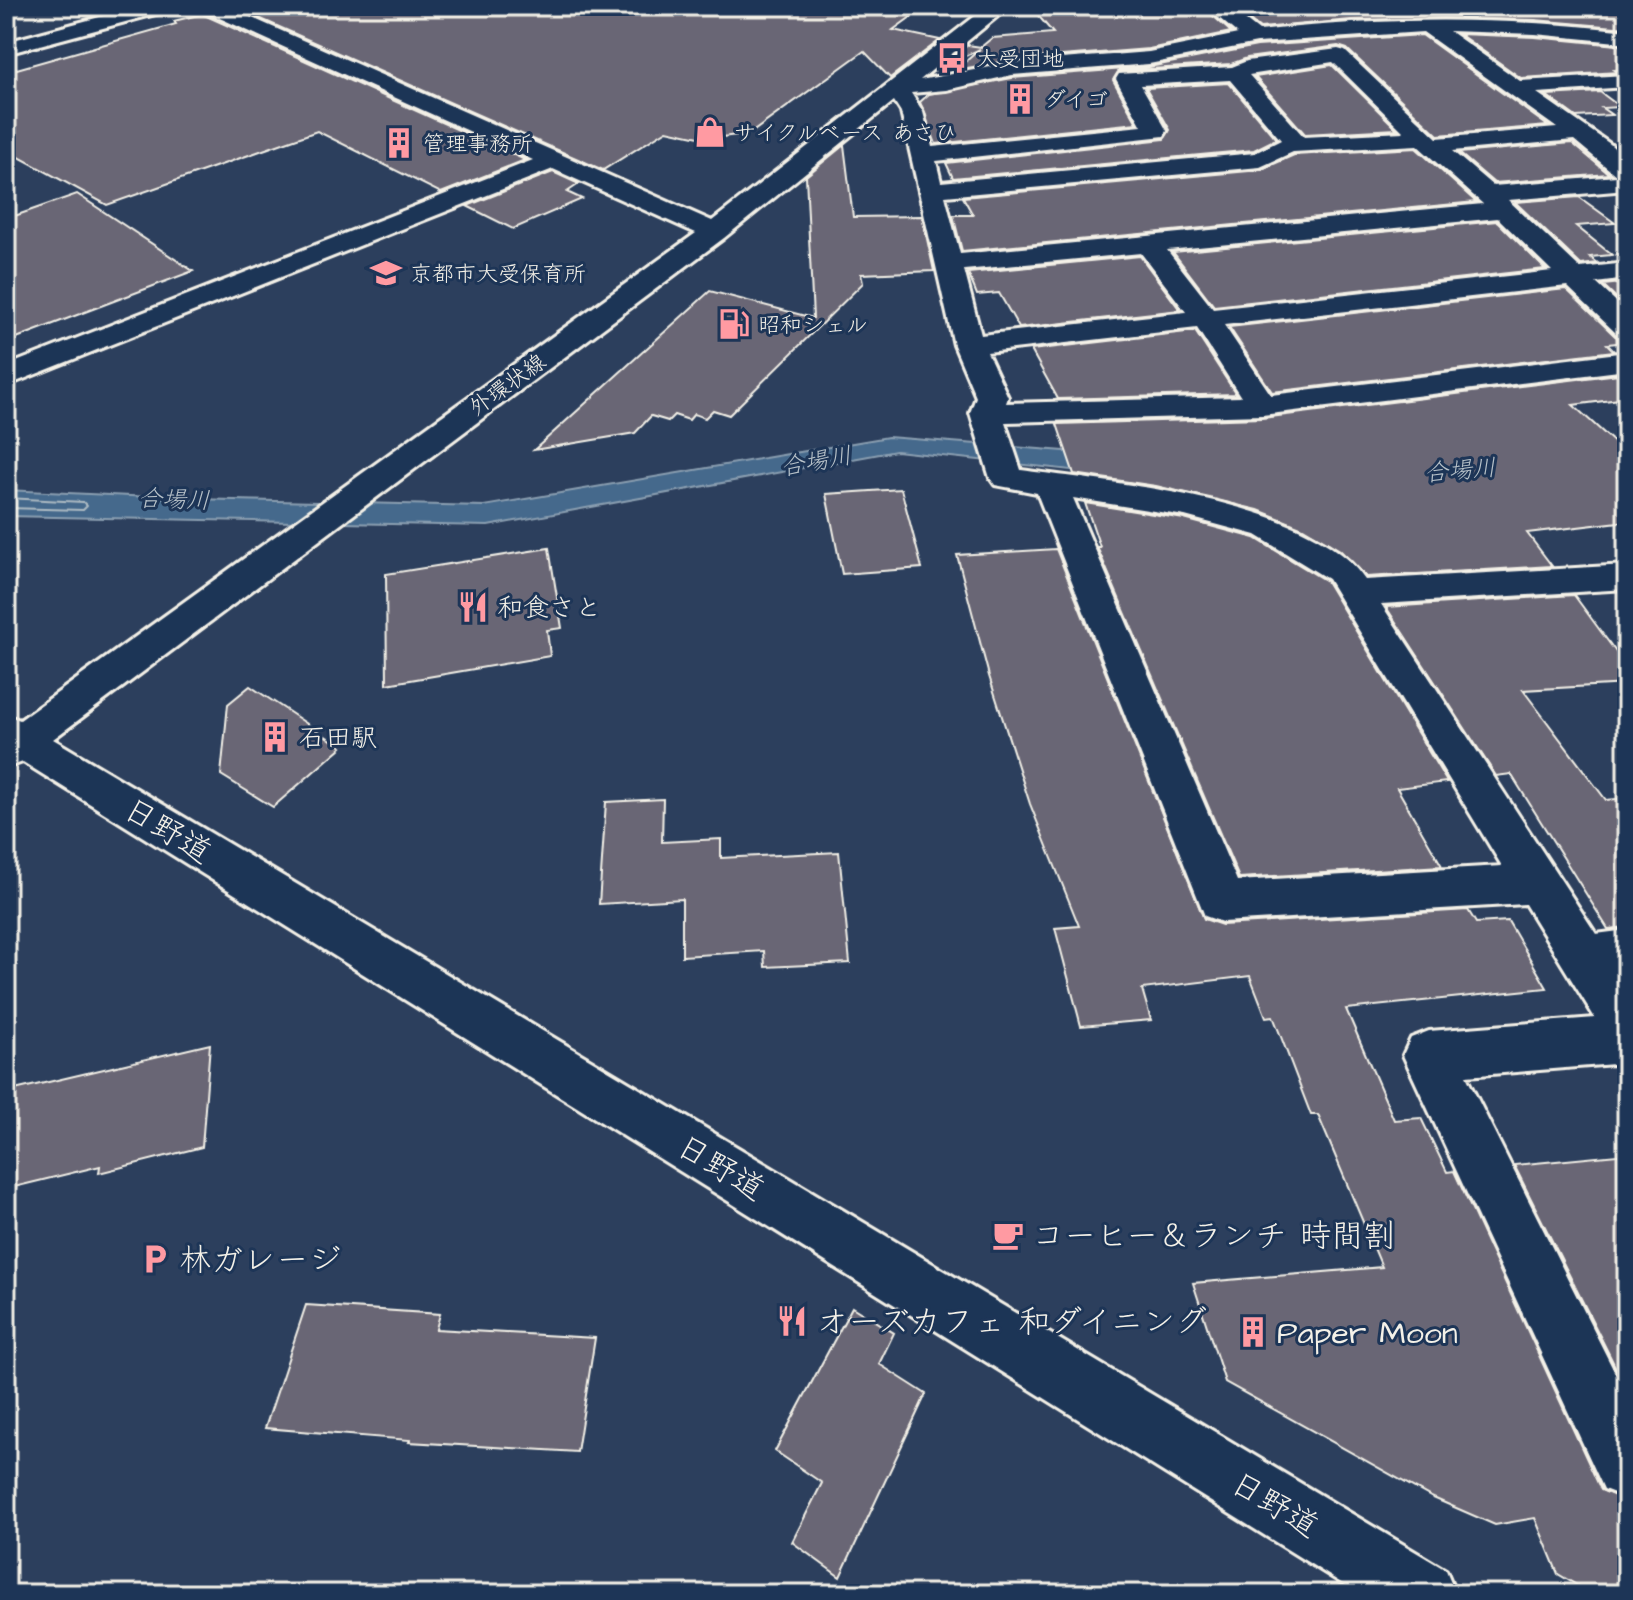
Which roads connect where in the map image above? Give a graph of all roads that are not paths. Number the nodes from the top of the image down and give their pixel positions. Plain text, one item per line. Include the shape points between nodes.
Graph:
1 (163, 6) edge
2 (209, 6) edge
3 (1000, 6) edge
4 (1215, 6) edge
5 (1524, 6) edge
6 (1427, 16) edge
7 (1549, 30) junction
8 (1576, 30) junction
9 (1255, 37) junction
10 (1627, 37) edge
11 (6, 48) edge
12 (1627, 65) edge
13 (1236, 73) junction
14 (1627, 81) edge
15 (885, 84) junction
16 (1513, 88) junction
17 (1577, 133) junction
18 (1427, 142) junction
19 (1297, 144) junction
20 (922, 155) junction
21 (556, 159) junction
22 (1625, 172) edge
23 (930, 190) junction
24 (1495, 202) junction
25 (715, 232) junction
26 (1148, 244) junction
27 (948, 263) junction
28 (1627, 271) edge
29 (1571, 276) junction
30 (1205, 318) junction
31 (1627, 328) edge
32 (969, 345) junction
33 (1627, 361) edge
34 (6, 377) edge
35 (1262, 406) junction
36 (988, 419) junction
37 (1051, 486) junction
38 (1627, 577) edge
39 (1354, 593) junction
40 (11, 741) edge
41 (1538, 884) junction
42 (1606, 954) edge
43 (1627, 1025) edge
44 (1627, 1039) edge
45 (1627, 1466) edge
46 (1422, 1594) edge

1 - 11 street
2 - 21 street
3 - 15 street, 外環状線
4 - 9 street
5 - 7 street
6 - 7 street via 1454,27
6 - 9 street
6 - 16 street
7 - 8 street
8 - 10 street
8 - 12 street
9 - 15 street via 1151,58 996,69 918,89
13 - 18 street via 1338,55
13 - 19 street
13 - 20 street via 1127,79 1156,131
14 - 16 street
15 - 20 street via 912,112
15 - 25 street, 外環状線
16 - 17 street
17 - 18 street
17 - 22 street
18 - 19 street
18 - 24 street
19 - 23 street via 1260,160
20 - 23 street
21 - 25 street
21 - 34 street
22 - 24 street
23 - 27 street
24 - 26 street
24 - 29 street
25 - 40 street, 外環状線
26 - 27 street
26 - 30 street
27 - 32 street
28 - 29 street
29 - 30 street
29 - 31 street
30 - 32 street
30 - 35 street
32 - 36 street via 992,397
33 - 35 street
35 - 36 street
36 - 37 street via 1007,478
37 - 39 street via 1186,505 1269,527 1341,571
37 - 41 street via 1222,902
38 - 39 street
39 - 41 street
40 - 46 street, 日野道
41 - 42 street
42 - 43 street
44 - 45 street via 1429,1055

